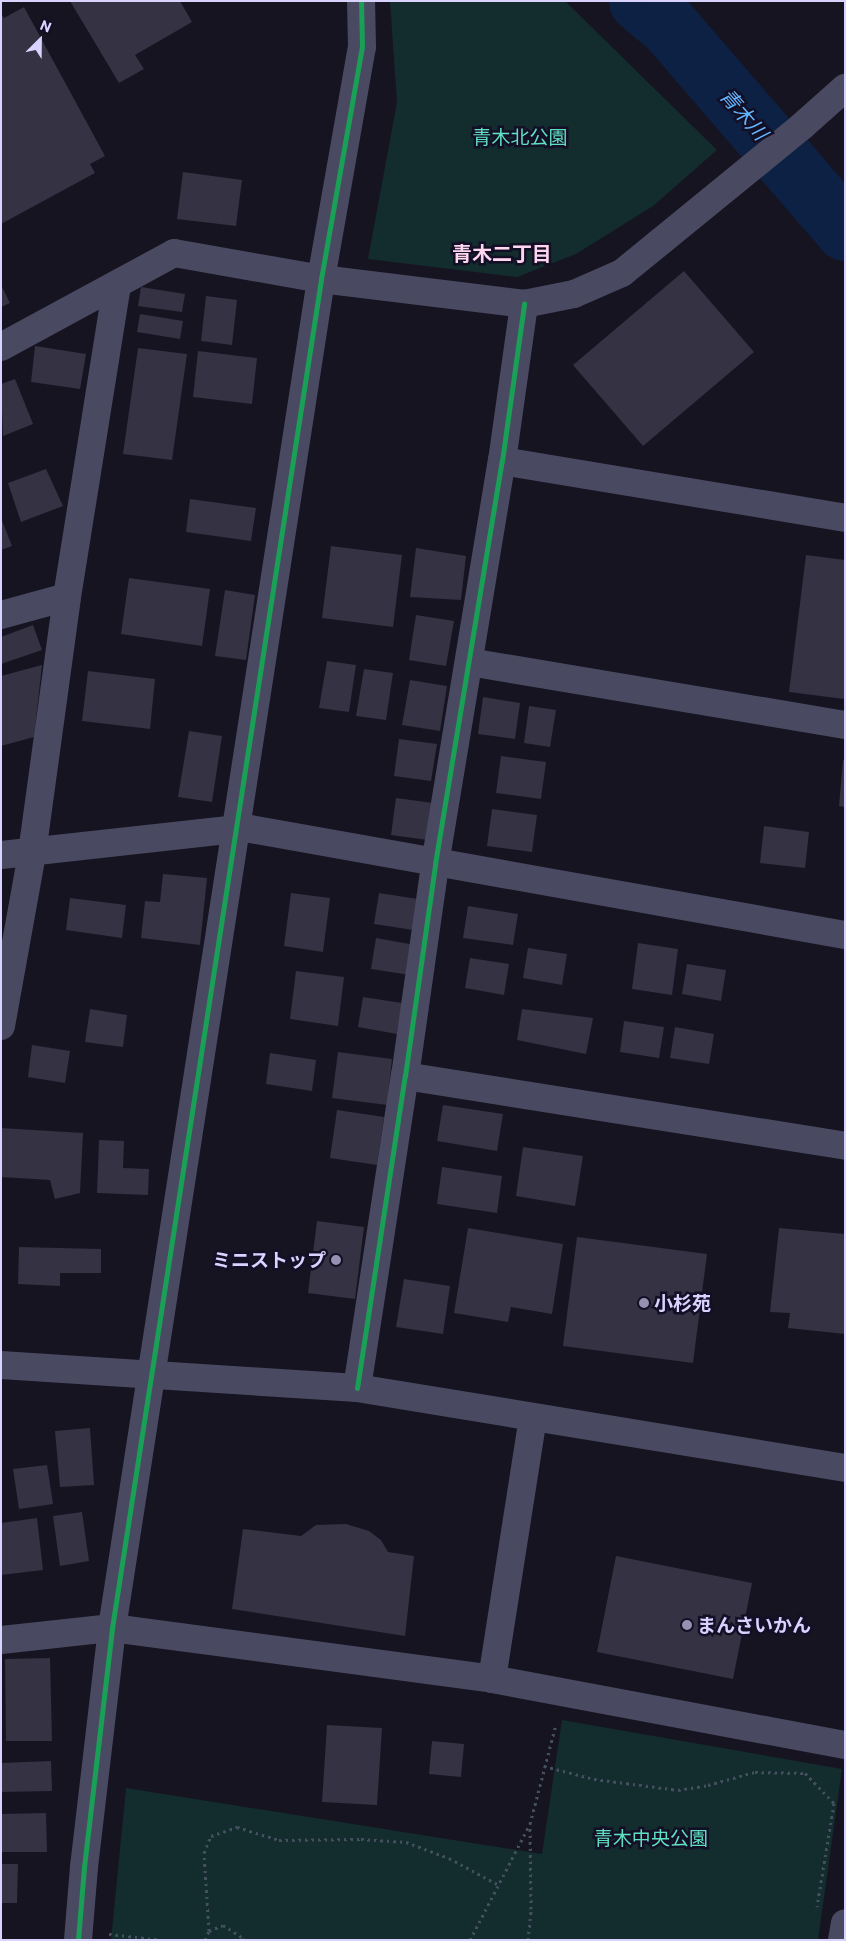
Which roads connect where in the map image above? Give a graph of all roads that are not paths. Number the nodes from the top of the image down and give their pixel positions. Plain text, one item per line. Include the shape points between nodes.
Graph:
1 (361, 1) edge
2 (840, 101) edge
3 (321, 279) junction
4 (117, 284) junction
5 (524, 304) junction
6 (1, 347) edge
7 (502, 461) junction
8 (845, 518) edge
9 (67, 597) junction
10 (1, 615) edge
11 (469, 662) junction
12 (845, 725) edge
13 (236, 829) junction
14 (32, 853) junction
15 (1, 855) edge
16 (435, 864) junction
17 (845, 935) edge
18 (1, 1026) edge
19 (406, 1076) junction
20 (845, 1146) edge
21 (1, 1365) edge
22 (150, 1374) junction
23 (357, 1388) junction
24 (533, 1417) junction
25 (845, 1468) edge
26 (112, 1628) junction
27 (1, 1640) edge
28 (492, 1679) junction
29 (845, 1745) edge
30 (845, 1923) edge
31 (91, 1937) edge
32 (842, 1940) edge

1 - 3 street via 362,47
2 - 5 street via 802,127 622,273 574,294
3 - 4 street via 174,253
3 - 5 street
3 - 13 street
4 - 6 street
4 - 9 street
5 - 7 street
7 - 8 street
7 - 11 street
9 - 10 street
9 - 14 street
11 - 12 street
11 - 16 street
13 - 14 street
13 - 16 street via 245,828
13 - 22 street
14 - 15 street
14 - 18 street
16 - 17 street
16 - 19 street
19 - 20 street
19 - 23 street
21 - 22 street
22 - 23 street
22 - 26 street
23 - 24 street
24 - 25 street
24 - 28 street
26 - 27 street
26 - 28 street
26 - 31 street via 84,1867
28 - 29 street
30 - 32 street

